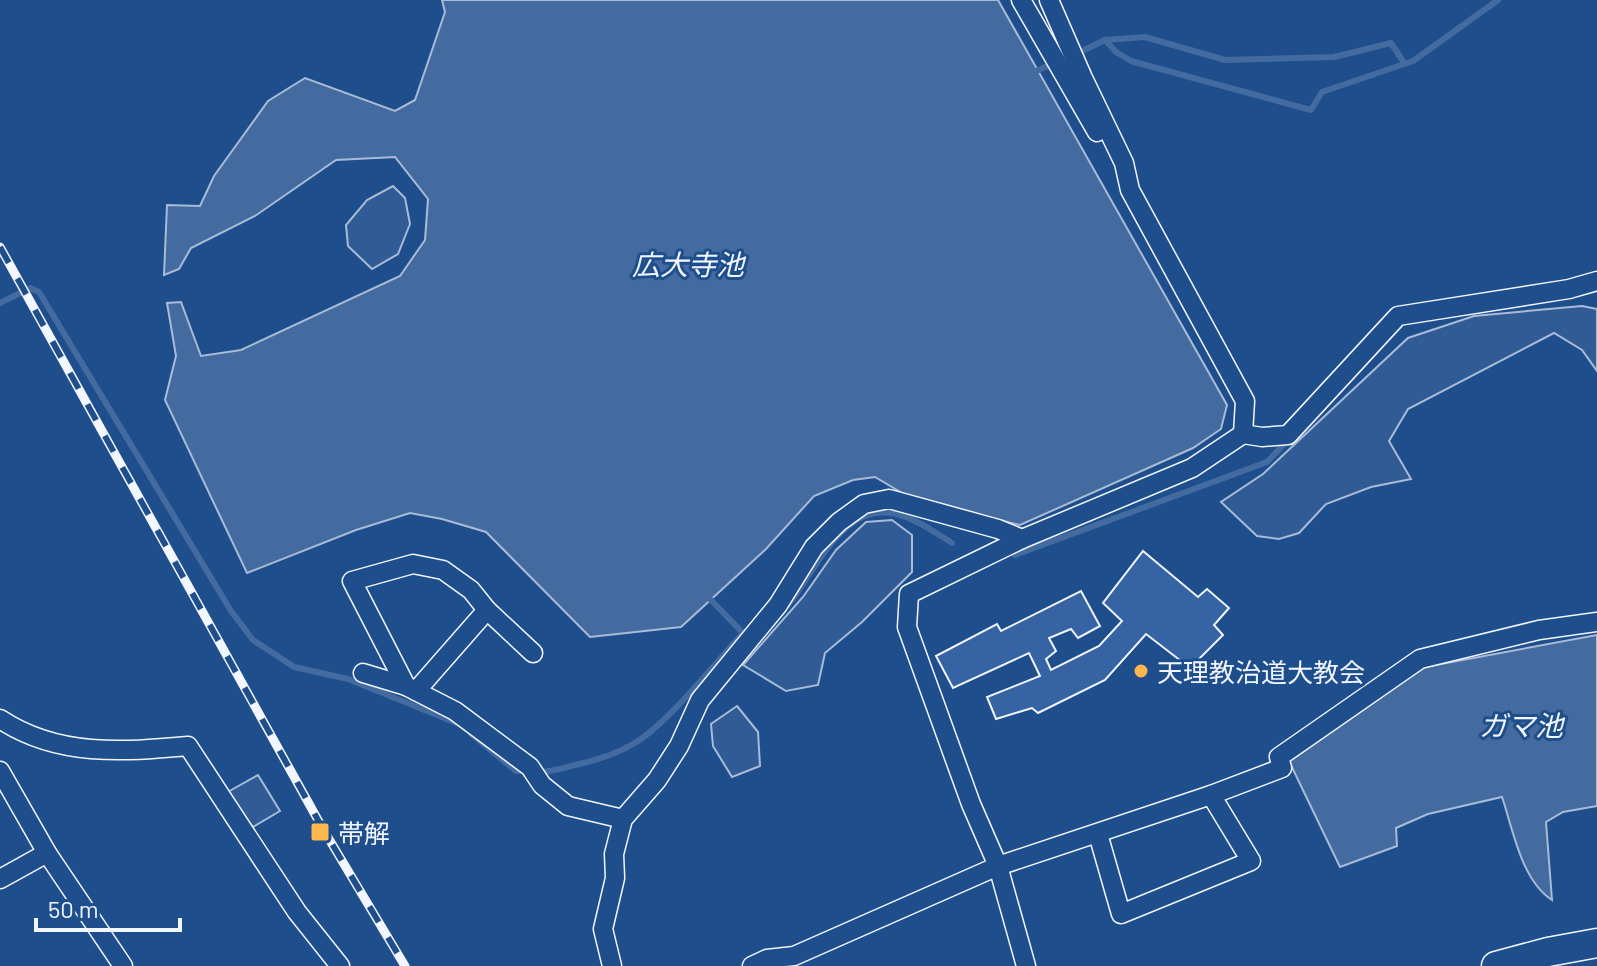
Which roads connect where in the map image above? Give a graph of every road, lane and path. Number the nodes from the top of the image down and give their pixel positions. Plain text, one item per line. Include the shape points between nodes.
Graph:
1 (1021, 0) edge
2 (1049, 0) edge
3 (1130, 190) junction
4 (1597, 281) edge
5 (1243, 434) junction
6 (1022, 539) junction
7 (487, 610) junction
8 (1597, 622) edge
9 (533, 653) dead end
10 (363, 673) dead end
11 (411, 689) junction
12 (0, 719) edge
13 (0, 771) edge
14 (1211, 795) junction
15 (623, 819) junction
16 (1098, 834) junction
17 (47, 853) junction
18 (998, 866) junction
19 (0, 879) edge
20 (1597, 943) edge
21 (119, 964) edge
22 (340, 966) edge
23 (612, 966) edge
24 (752, 966) edge
25 (1026, 966) edge
26 (1496, 966) edge

1 - 3 street
2 - 3 street via 1124,163
3 - 5 street via 1245,401
4 - 5 street via 1398,316 1288,435
5 - 6 street via 1192,468
6 - 15 street via 889,499 864,504 814,547 778,605 700,700 657,780
6 - 18 street via 909,594 907,627
7 - 9 street
7 - 11 street
7 - 11 street via 471,590 443,570 413,564 352,581
8 - 14 street via 1539,630 1420,659 1279,757 1282,768
10 - 11 street
11 - 15 street via 455,711 530,767 568,806
12 - 22 street via 50,743 91,750 188,746 297,912
13 - 17 street
14 - 16 street
14 - 16 street via 1251,861 1121,914
15 - 23 street via 603,929
16 - 18 street
17 - 19 street
17 - 21 street
18 - 24 street via 794,956
18 - 25 street
20 - 26 main road

